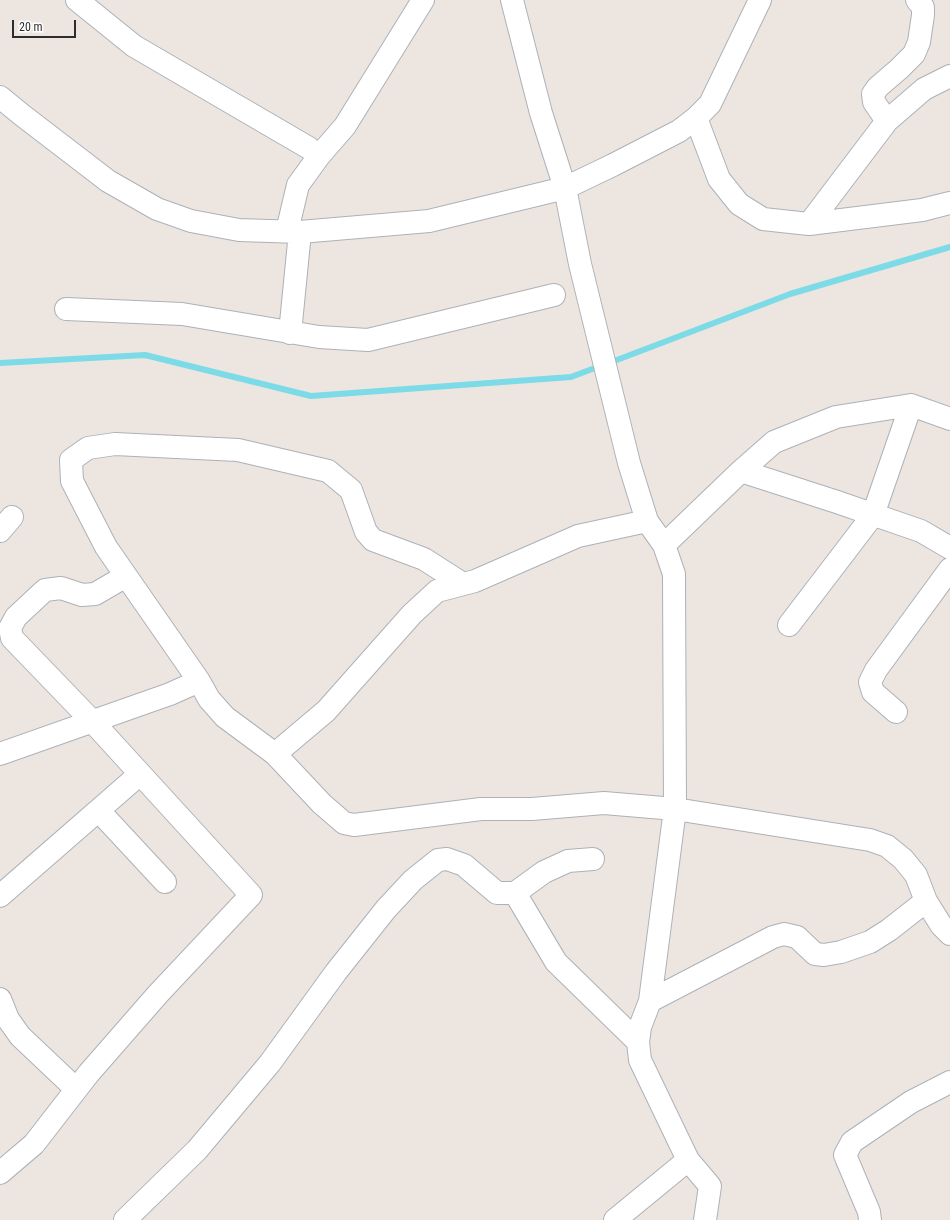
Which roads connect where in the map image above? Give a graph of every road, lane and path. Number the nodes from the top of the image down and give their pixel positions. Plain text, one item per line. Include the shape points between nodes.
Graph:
1 (77, 0) edge
2 (423, 0) edge
3 (512, 0) edge
4 (760, 0) edge
5 (917, 0) edge
6 (950, 76) edge
7 (0, 97) edge
8 (696, 118) junction
9 (887, 121) junction
10 (319, 156) junction
11 (566, 188) junction
12 (950, 203) edge
13 (809, 224) junction
14 (293, 232) junction
15 (554, 295) dead end
16 (66, 309) dead end
17 (290, 333) junction
18 (911, 405) junction
19 (950, 419) edge
20 (741, 471) junction
21 (873, 515) junction
22 (647, 521) junction
23 (664, 545) junction
24 (950, 548) edge
25 (950, 568) edge
26 (126, 576) junction
27 (463, 584) junction
28 (789, 625) dead end
29 (199, 681) junction
30 (896, 712) dead end
31 (92, 721) junction
32 (0, 754) edge
33 (275, 754) junction
34 (140, 774) junction
35 (675, 809) junction
36 (99, 811) junction
37 (593, 859) dead end
38 (165, 882) dead end
39 (515, 893) junction
40 (0, 896) edge
41 (926, 901) junction
42 (950, 934) edge
43 (0, 1000) edge
44 (650, 1001) junction
45 (638, 1042) junction
46 (950, 1082) edge
47 (76, 1089) junction
48 (688, 1160) junction
49 (0, 1173) edge
50 (125, 1220) edge
51 (615, 1220) edge
52 (706, 1220) edge
53 (870, 1220) edge

1 - 10 street via 134,46
2 - 10 street via 345,126
3 - 11 street via 542,113
4 - 8 street via 710,104
5 - 9 street via 923,7 923,15 919,42 914,54 873,94 874,102
6 - 9 street via 924,89
7 - 14 street via 108,181 157,208 191,221 232,228
8 - 11 street via 679,131
8 - 13 street via 719,179 739,204 763,219
9 - 13 street
10 - 14 street via 298,185
11 - 14 street via 429,221
11 - 22 street via 580,264 629,463
12 - 13 street via 922,210
14 - 17 street
15 - 17 street via 368,340
16 - 17 street via 182,314
18 - 19 street
18 - 20 street via 836,417 774,442
18 - 21 street
20 - 21 street
20 - 23 street
21 - 24 street via 920,531
21 - 28 street
22 - 23 street
22 - 27 street via 578,536
23 - 35 street via 674,574
25 - 30 street via 870,682 873,692
26 - 27 street via 106,547 72,481 71,460 88,448 115,444 238,450 328,471 351,490 366,532 373,540 424,559
26 - 29 street
26 - 31 street via 95,594 82,595 61,588 45,590 16,617 10,628 12,638
27 - 33 street via 437,591 412,614 326,711
29 - 31 street via 170,694
29 - 33 street via 209,699 224,717
31 - 32 street
31 - 34 street
33 - 35 street via 322,804 344,823 354,825 481,809 532,809 604,803
34 - 36 street
34 - 47 street via 251,895 158,994
35 - 41 street via 870,840 887,846 903,859 916,875
35 - 44 street
36 - 38 street
36 - 40 street
37 - 39 street via 568,861 544,872
39 - 45 street via 556,962
39 - 50 street via 497,893 464,865 447,859 438,860 413,880 386,909 336,972 270,1063 197,1150
41 - 42 street
41 - 44 street via 890,930 870,942 824,955 815,954 797,937 784,934 773,937
43 - 47 street via 8,1019 20,1036
44 - 45 street via 640,1027
45 - 48 street via 640,1060
46 - 53 street via 911,1102 852,1142 845,1155
47 - 49 street via 34,1144
48 - 51 street
48 - 52 street via 710,1186

